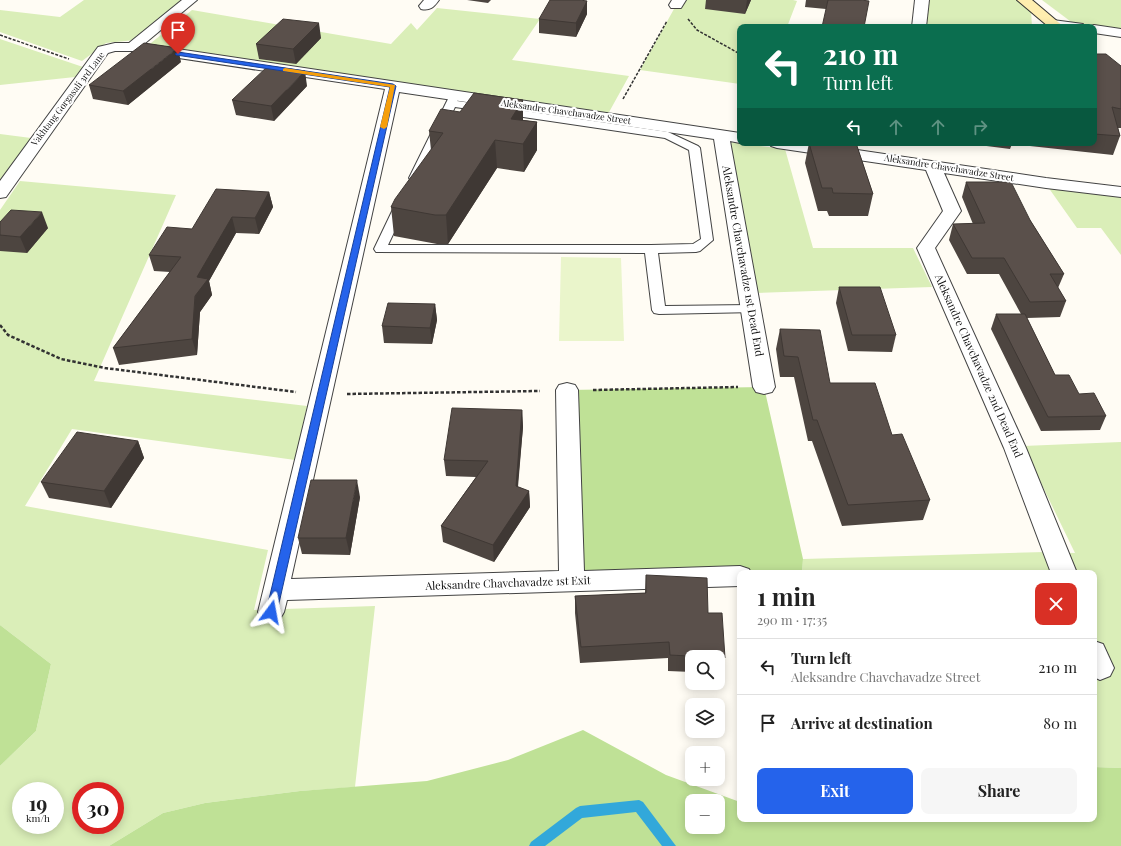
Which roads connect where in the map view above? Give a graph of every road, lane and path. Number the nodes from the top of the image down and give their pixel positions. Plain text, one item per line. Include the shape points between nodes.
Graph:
1 (190, 0) edge
2 (922, 0) edge
3 (1024, 0) edge
4 (677, 2) edge
5 (919, 24) edge
6 (1054, 24) edge
7 (1097, 29) edge
8 (1121, 33) edge
9 (0, 35) edge
10 (132, 47) junction
11 (737, 52) edge
12 (90, 67) junction
13 (393, 86) junction
14 (453, 99) junction
15 (612, 118) junction
16 (721, 135) junction
17 (737, 138) edge
18 (809, 146) edge
19 (933, 166) junction
20 (1121, 192) edge
21 (0, 193) edge
22 (651, 249) junction
23 (751, 309) junction
24 (0, 325) edge
25 (764, 387) dead end
26 (567, 390) dead end
27 (322, 395) junction
28 (1063, 570) edge
29 (737, 576) edge
30 (572, 581) junction

1 - 10 street
2 - 5 street
3 - 6 street
4 - 11 path via 697,30
4 - 15 path
7 - 8 street
9 - 12 path
10 - 12 street, Vakhtang Gorgasali 3rd Lane via 103,50
10 - 13 street, Aleksandre Chavchavadze Street
12 - 21 street, Vakhtang Gorgasali 3rd Lane
13 - 14 street, Aleksandre Chavchavadze Street
13 - 27 street, Aleksandre Chavchavadze 1st Exit
14 - 15 street, Aleksandre Chavchavadze Street
14 - 22 lane via 668,135 694,148 707,240 696,248
14 - 22 lane via 380,249
15 - 16 street, Aleksandre Chavchavadze Street
16 - 17 street, Aleksandre Chavchavadze Street
16 - 23 street, Aleksandre Chavchavadze 1st Dead End
18 - 19 street, Aleksandre Chavchavadze Street via 904,155
19 - 20 street, Aleksandre Chavchavadze Street
19 - 28 street, Aleksandre Chavchavadze 2nd Dead End via 952,211 926,248 1015,448
22 - 23 lane via 659,310
23 - 25 street, Aleksandre Chavchavadze 1st Dead End
24 - 27 path via 8,335 61,359 105,368
26 - 30 street
27 - 30 street, Aleksandre Chavchavadze 1st Exit via 274,601
29 - 30 street, Aleksandre Chavchavadze 1st Exit

